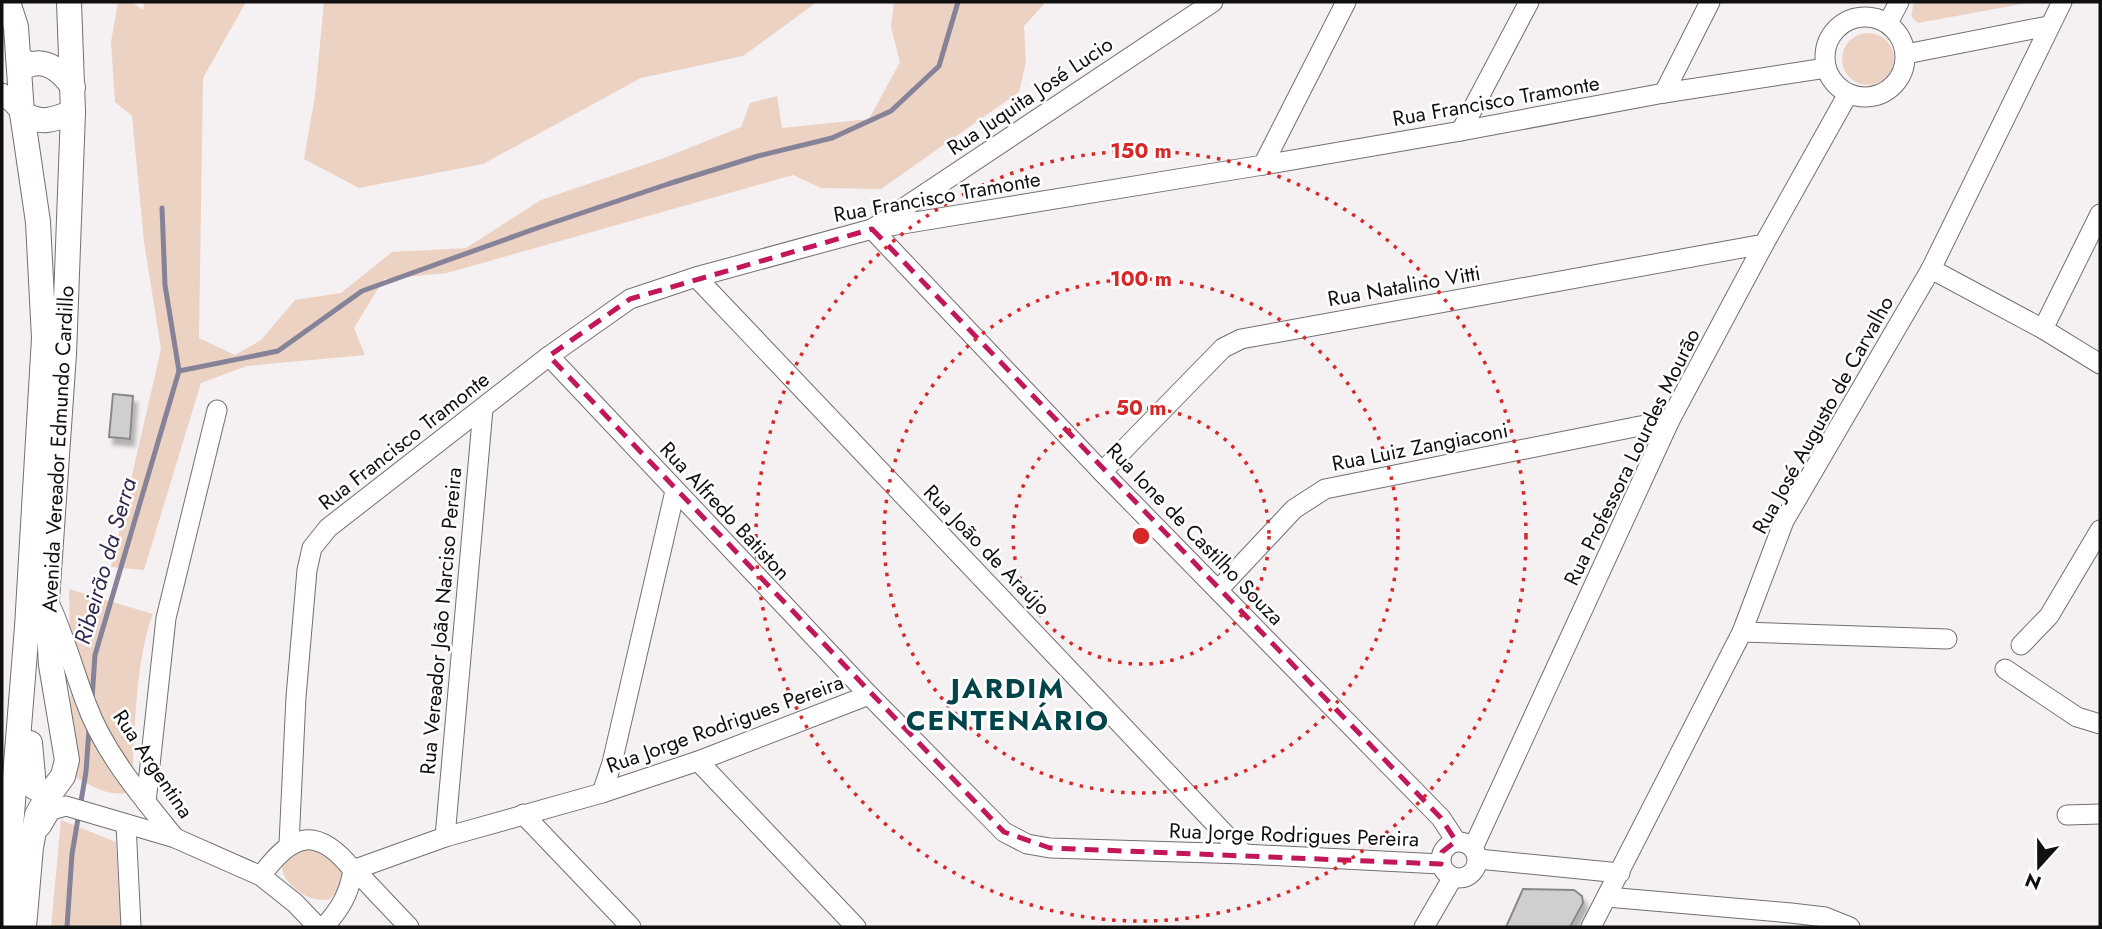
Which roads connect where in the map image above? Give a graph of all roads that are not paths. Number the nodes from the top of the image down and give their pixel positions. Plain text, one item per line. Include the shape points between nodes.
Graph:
1 (8, 2) edge
2 (69, 2) edge
3 (1213, 2) edge
4 (1346, 2) edge
5 (1529, 2) edge
6 (1710, 2) edge
7 (1899, 2) edge
8 (2062, 2) edge
9 (1888, 23) junction
10 (2048, 26) junction
11 (10, 51) edge
12 (1906, 54) junction
13 (1826, 68) junction
14 (73, 87) junction
15 (2, 93) edge
16 (1664, 93) junction
17 (1849, 94) junction
18 (73, 112) junction
19 (22, 113) junction
20 (1461, 131) junction
21 (1263, 165) junction
22 (2100, 214) edge
23 (872, 229) junction
24 (1764, 244) junction
25 (1930, 269) junction
26 (696, 277) junction
27 (2043, 329) junction
28 (549, 356) junction
29 (2100, 364) edge
30 (217, 410) dead end
31 (483, 410) junction
32 (1670, 420) junction
33 (1102, 472) junction
34 (675, 491) junction
35 (2100, 530) edge
36 (1218, 590) junction
37 (47, 600) junction
38 (27, 627) junction
39 (1742, 632) junction
40 (1947, 639) dead end
41 (2021, 645) dead end
42 (2005, 669) dead end
43 (869, 695) junction
44 (2100, 724) edge
45 (698, 761) junction
46 (602, 793) junction
47 (57, 801) junction
48 (146, 802) junction
49 (523, 814) junction
50 (2100, 814) edge
51 (2067, 815) dead end
52 (126, 824) junction
53 (445, 837) junction
54 (175, 838) junction
55 (289, 844) junction
56 (1469, 849) junction
57 (1244, 854) junction
58 (354, 870) junction
59 (1447, 871) junction
60 (1620, 873) junction
61 (261, 876) junction
62 (1607, 897) junction
63 (3, 927) edge
64 (24, 927) edge
65 (131, 927) edge
66 (317, 927) edge
67 (324, 927) edge
68 (409, 927) edge
69 (631, 927) edge
70 (856, 927) edge
71 (1424, 927) edge
72 (1591, 927) edge
73 (1850, 927) edge

1 - 11 main road, Avenida Vereador Edmundo Cardillo via 16,27
2 - 14 main road, Avenida Vereador Edmundo Cardillo
3 - 23 street, Rua Juquita José Lucio
4 - 21 street
5 - 20 street
6 - 16 street
7 - 9 street
8 - 10 street, Rua José Augusto de Carvalho
9 - 12 street
9 - 13 street via 1861,17 1847,21 1828,40
10 - 12 street
10 - 25 street, Rua José Augusto de Carvalho
11 - 14 main road via 29,65 35,62 54,68
11 - 19 main road, Avenida Vereador Edmundo Cardillo
12 - 17 street via 1905,68 1889,91 1862,98
13 - 16 street, Rua Francisco Tramonte
13 - 17 street via 1830,79
14 - 18 main road, Avenida Vereador Edmundo Cardillo
15 - 19 street
16 - 20 street, Rua Francisco Tramonte
17 - 24 street, Rua Professora Lourdes Mourão
18 - 19 main road via 50,121
18 - 37 main road, Avenida Vereador Edmundo Cardillo via 64,354
19 - 38 main road, Avenida Vereador Edmundo Cardillo via 38,222 44,338
20 - 21 street, Rua Francisco Tramonte
21 - 23 street, Rua Francisco Tramonte
22 - 27 street
23 - 26 street, Rua Francisco Tramonte
23 - 33 street, Rua Ione de Castilho Souza
24 - 32 street, Rua Professora Lourdes Mourão
24 - 33 street, Rua Natalino Vitti via 1241,339 1223,348
25 - 27 street
25 - 39 street, Rua José Augusto de Carvalho via 1784,521
26 - 28 street, Rua Francisco Tramonte via 630,299
26 - 57 street, Rua João de Araújo
27 - 29 street
28 - 31 street, Rua Francisco Tramonte
28 - 34 street, Rua Alfredo Batiston
30 - 48 street via 166,618
31 - 53 street, Rua Vereador João Narciso Pereira
31 - 55 street, Rua Francisco Tramonte via 328,527 312,548 296,697
32 - 36 street, Rua Luiz Zangiaconi via 1325,489 1294,509
32 - 56 street, Rua Professora Lourdes Mourão
33 - 36 street, Rua Ione de Castilho Souza
34 - 43 street, Rua Alfredo Batiston
34 - 46 street
35 - 41 street via 2049,615
36 - 56 street, Rua Ione de Castilho Souza
37 - 47 main road, Avenida Vereador Edmundo Cardillo via 51,664 67,760
37 - 48 street, Rua Argentina via 85,702 106,744
38 - 47 main road via 32,778 34,787
38 - 63 main road, Avenida Vereador Edmundo Cardillo
39 - 40 street
39 - 60 street, Rua José Augusto de Carvalho
42 - 44 street via 2077,717
43 - 45 street, Rua Jorge Rodrigues Pereira
43 - 57 street, Rua Jorge Rodrigues Pereira via 1004,832 1027,844
45 - 46 street, Rua Jorge Rodrigues Pereira
45 - 70 street
46 - 49 street, Rua Jorge Rodrigues Pereira
47 - 52 street, Rua Argentina
47 - 64 main road, Avenida Vereador Edmundo Cardillo via 37,815
48 - 54 street, Rua Argentina
49 - 53 street, Rua Jorge Rodrigues Pereira
49 - 69 street
50 - 51 street
52 - 54 street, Rua Argentina
52 - 65 street
53 - 58 street, Rua Jorge Rodrigues Pereira
54 - 61 street, Rua Argentina
55 - 58 street via 317,841
55 - 61 street
56 - 59 street via 1451,843 1442,852
56 - 59 street via 1475,870 1470,875 1459,878
56 - 60 street
57 - 59 street, Rua Jorge Rodrigues Pereira
58 - 67 street via 343,904
58 - 68 street
59 - 71 street
60 - 62 street, Rua José Augusto de Carvalho
61 - 66 street, Rua Argentina
62 - 72 street, Rua José Augusto de Carvalho
62 - 73 street via 1825,917

